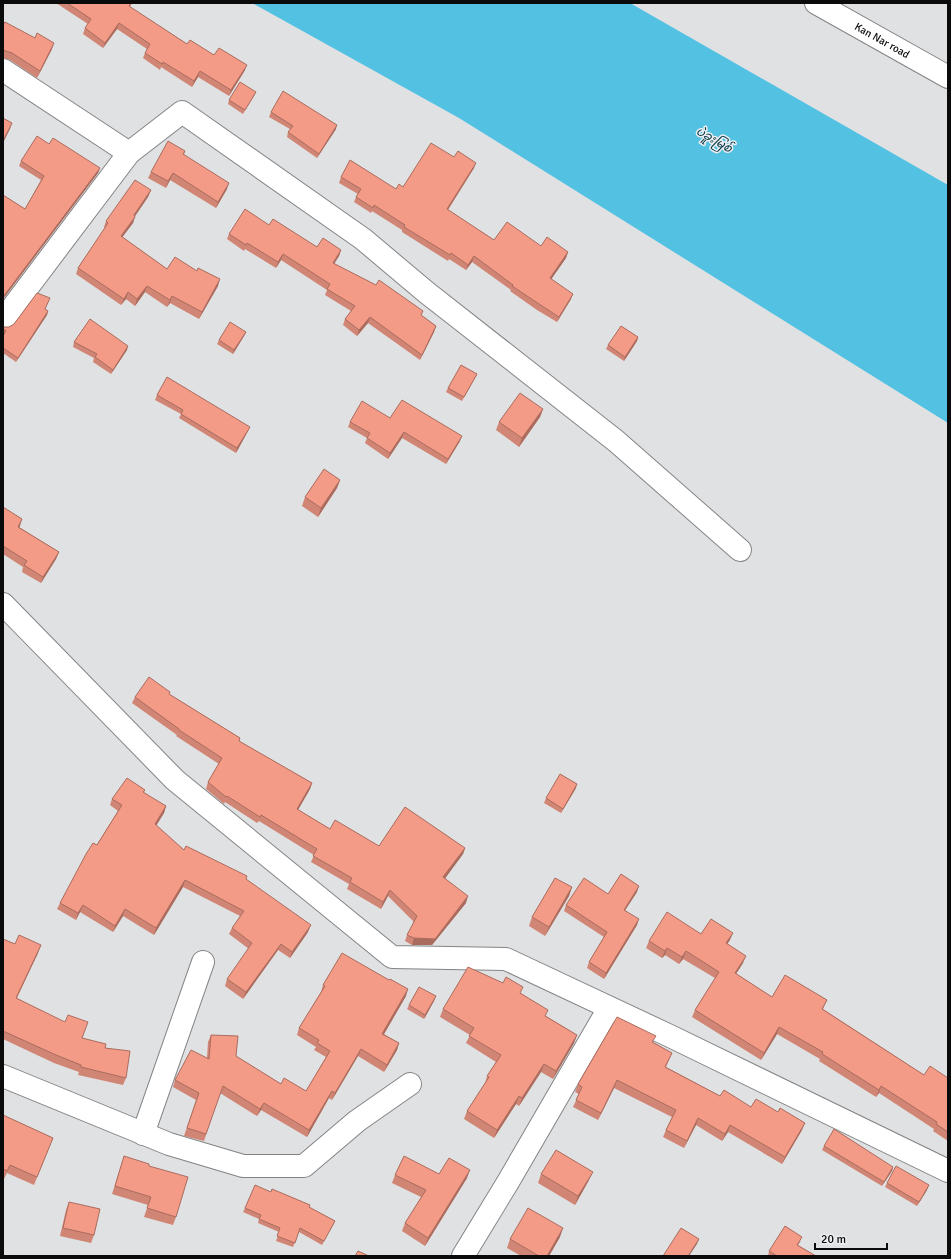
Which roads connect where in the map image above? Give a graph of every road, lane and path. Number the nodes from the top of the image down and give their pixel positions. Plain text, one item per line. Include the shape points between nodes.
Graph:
1 (816, 3) edge
2 (3, 70) edge
3 (948, 77) edge
4 (129, 153) junction
5 (3, 320) edge
6 (740, 550) dead end
7 (3, 604) edge
8 (203, 962) dead end
9 (609, 1008) junction
10 (3, 1076) edge
11 (410, 1084) dead end
12 (143, 1134) junction
13 (948, 1171) edge
14 (463, 1256) edge

1 - 3 street, Kan Nar road
2 - 4 street
4 - 5 street
4 - 6 street via 182,112 363,239 426,292 616,441
7 - 9 street via 175,780 392,957 506,959
8 - 12 street
9 - 13 street
9 - 14 street
10 - 12 street
11 - 12 street via 357,1122 304,1166 243,1166

